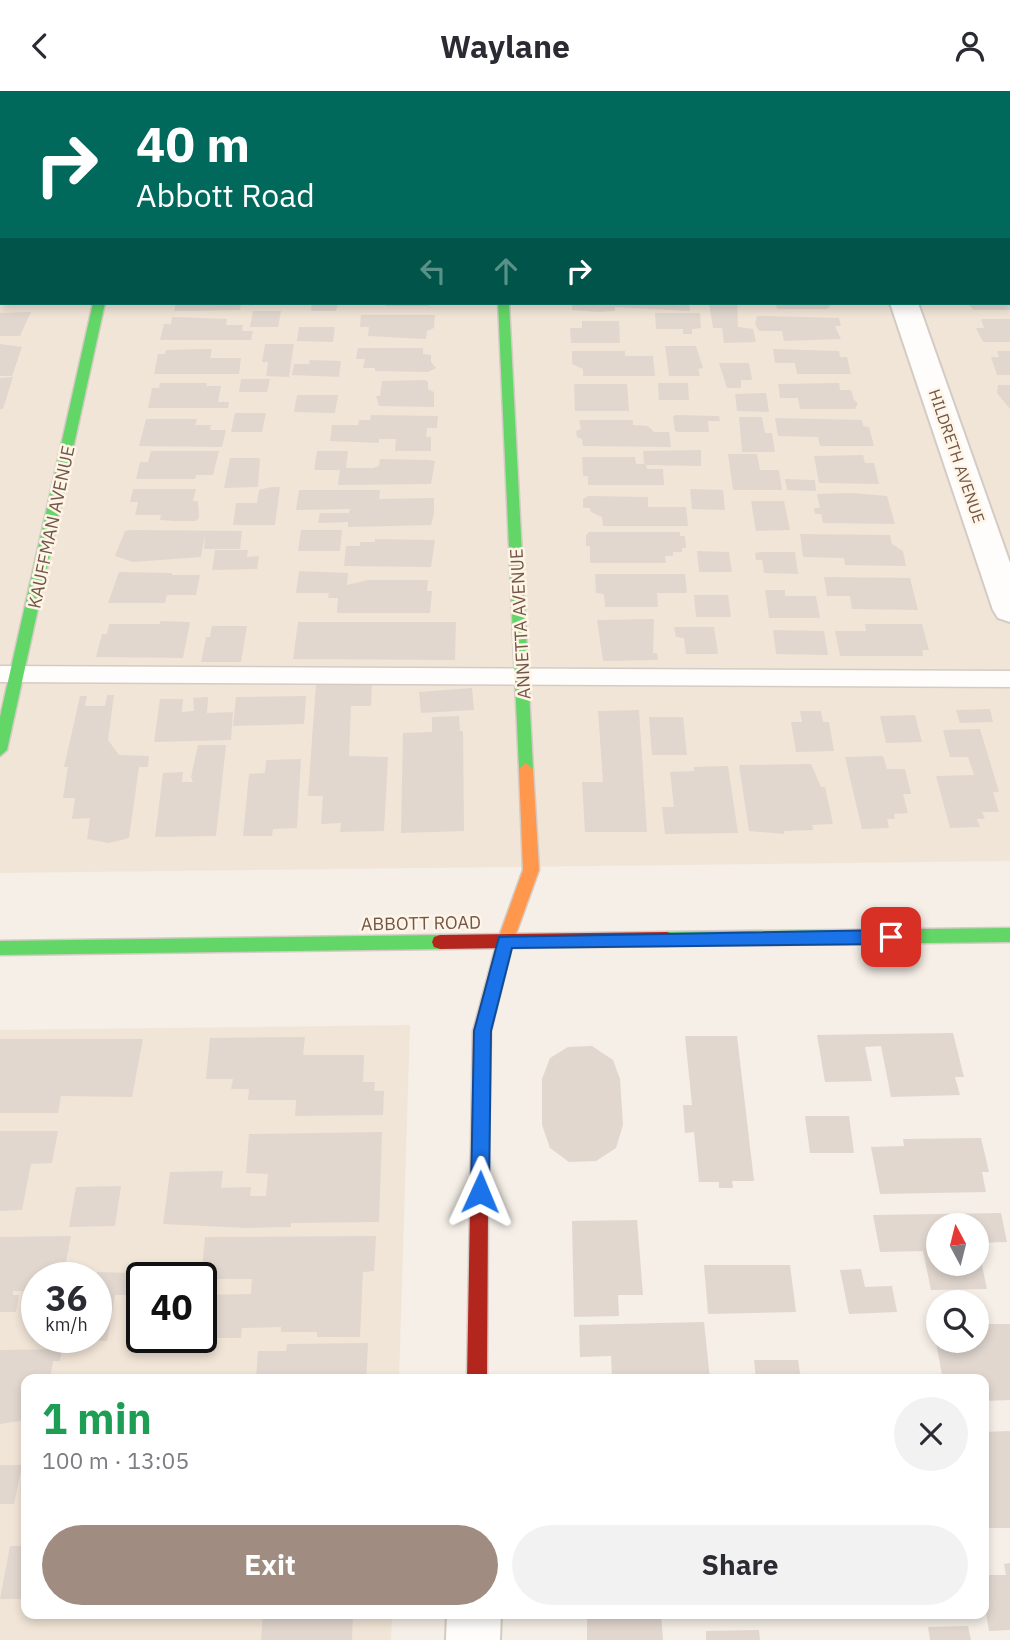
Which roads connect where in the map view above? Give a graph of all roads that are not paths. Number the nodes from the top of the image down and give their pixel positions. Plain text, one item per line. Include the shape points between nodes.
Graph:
1 (99, 305) edge
2 (503, 305) edge
3 (905, 305) edge
4 (1010, 610) edge
5 (10, 674) edge
6 (524, 677) junction
7 (1010, 679) edge
8 (0, 750) edge
9 (1010, 935) edge
10 (505, 941) junction
11 (0, 948) edge
12 (477, 1374) edge
13 (474, 1619) edge
14 (473, 1640) edge

1 - 5 street, KAUFFMAN AVENUE
2 - 6 street, ANNETTA AVENUE
3 - 4 street, HILDRETH AVENUE
5 - 6 lane
5 - 8 street, KAUFFMAN AVENUE
6 - 7 lane
6 - 10 street, ANNETTA AVENUE via 531,870
9 - 10 street, ABBOTT ROAD
10 - 11 street, ABBOTT ROAD
10 - 12 street, ANNETTA AVENUE via 482,1031
13 - 14 street

